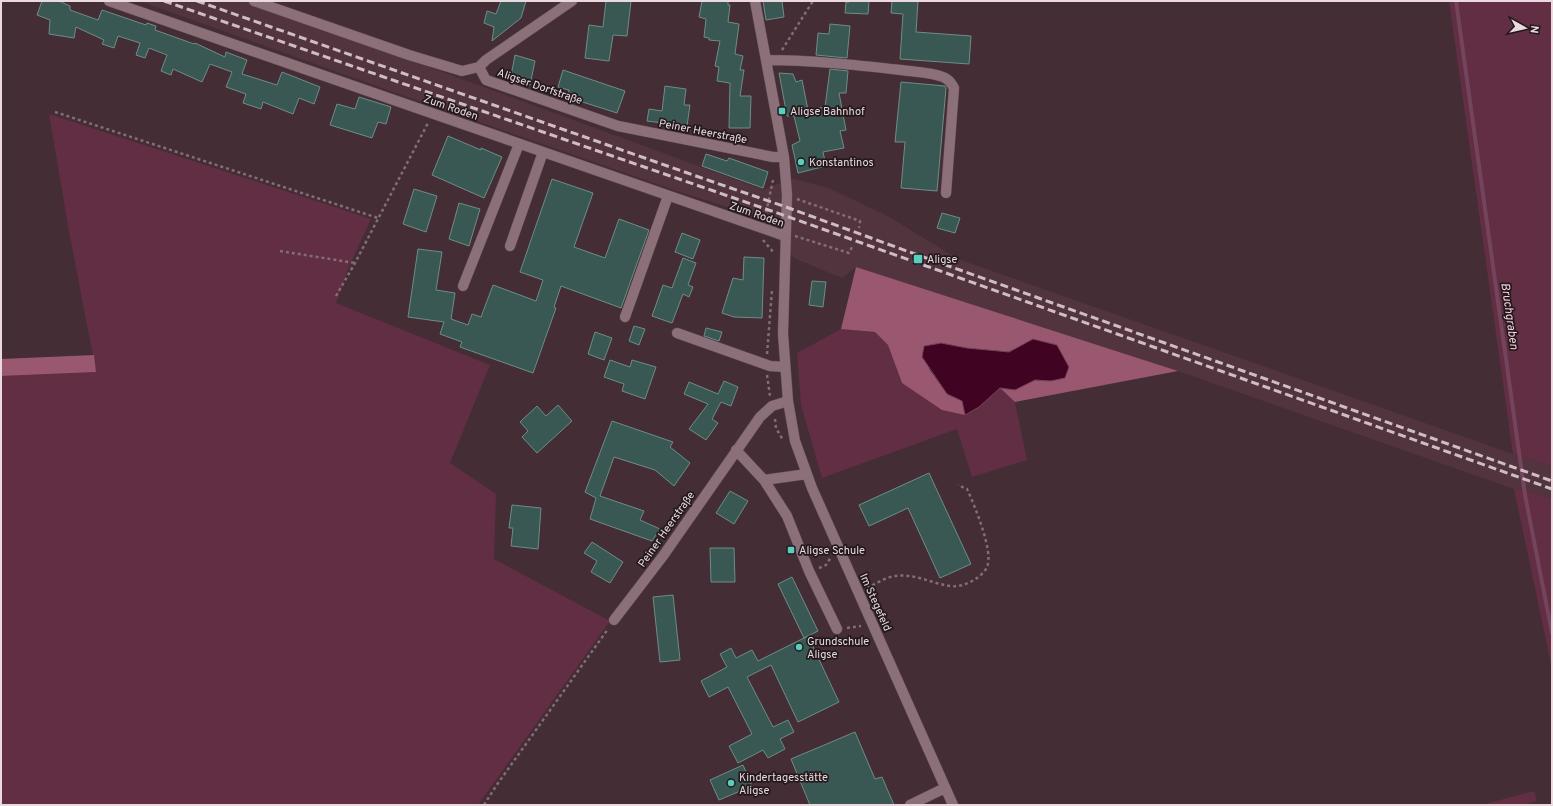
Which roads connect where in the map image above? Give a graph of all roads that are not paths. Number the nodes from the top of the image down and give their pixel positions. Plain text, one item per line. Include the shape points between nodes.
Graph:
1 (109, 1) edge
2 (254, 1) edge
3 (572, 1) edge
4 (755, 1) edge
5 (771, 60) junction
6 (478, 67) junction
7 (618, 126) joint
8 (519, 144) junction
9 (543, 152) junction
10 (784, 157) junction
11 (946, 193) dead end
12 (668, 196) junction
13 (785, 236) junction
14 (510, 246) dead end
15 (463, 286) dead end
16 (625, 317) dead end
17 (677, 333) dead end
18 (785, 367) junction
19 (788, 401) junction
20 (736, 450) junction
21 (807, 474) junction
22 (764, 480) junction
23 (614, 620) road end
24 (837, 629) dead end
25 (944, 788) junction
26 (910, 805) edge
27 (953, 805) edge

1 - 8 street, Zum Roden
2 - 6 street via 462,71
3 - 6 street, Aligser Dorfstraße
4 - 5 street
5 - 10 street
5 - 11 street via 881,68 932,74 949,80 954,88
6 - 7 street, Aligser Dorfstraße via 486,80
7 - 10 street, Peiner Heerstraße via 773,157
8 - 9 street, Zum Roden
8 - 15 street
9 - 12 street, Zum Roden
9 - 14 street
10 - 13 street via 787,195
12 - 13 street, Zum Roden
12 - 16 street
13 - 18 street
17 - 18 street via 767,364
18 - 19 street
19 - 20 street, Peiner Heerstraße via 772,406 760,417
19 - 21 street, Im Stegefeld via 795,441
20 - 22 street
20 - 23 street, Peiner Heerstraße via 663,556
21 - 22 street
21 - 25 street, Im Stegefeld
22 - 24 street via 787,516 809,571
25 - 26 street
25 - 27 street, Im Stegefeld

